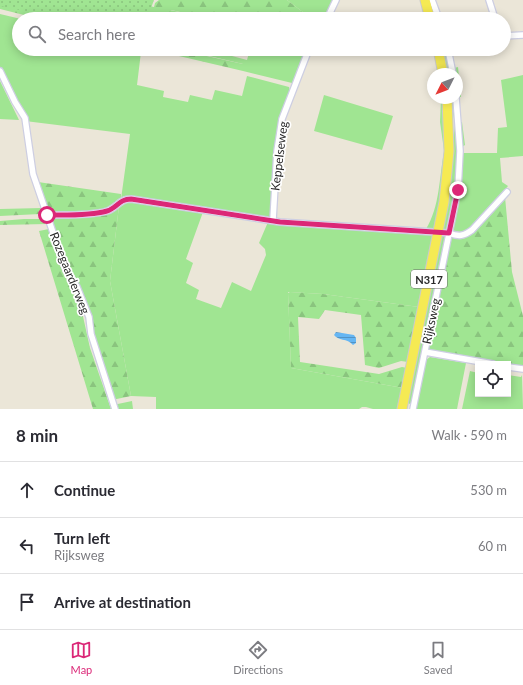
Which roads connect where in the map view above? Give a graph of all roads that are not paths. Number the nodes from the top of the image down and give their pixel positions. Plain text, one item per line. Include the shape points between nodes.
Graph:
1 (336, 0) edge
2 (425, 0) edge
3 (432, 0) edge
4 (489, 0) edge
5 (330, 12) edge
6 (428, 12) edge
7 (436, 12) edge
8 (493, 12) edge
9 (523, 34) edge
10 (511, 35) edge
11 (306, 56) edge
12 (440, 56) edge
13 (449, 56) edge
14 (443, 68) edge
15 (452, 68) edge
16 (0, 71) edge
17 (447, 104) edge
18 (456, 104) edge
19 (507, 192) dead end
20 (47, 215) junction
21 (273, 220) junction
22 (438, 233) junction
23 (449, 233) junction
24 (425, 352) junction
25 (476, 361) edge
26 (511, 367) edge
27 (523, 369) edge
28 (402, 408) edge
29 (413, 408) edge
30 (115, 409) edge

1 - 5 street
2 - 6 main road
3 - 7 street
4 - 8 street
9 - 10 street
11 - 21 street, Keppelseweg via 282,120 277,151
12 - 14 main road
13 - 15 street
16 - 20 street, Rozegaarderweg via 25,118 33,174
17 - 22 main road, Rijksweg / N317 via 449,162
18 - 23 street, Rijksweg via 460,151 458,190
19 - 23 street via 466,235
20 - 21 street via 100,213 109,210 123,199 131,199
20 - 30 street, Rozegaarderweg via 66,270 77,287 89,317 91,334
21 - 22 street
22 - 23 street
22 - 28 main road, Rijksweg / N317
23 - 24 street, Rijksweg
24 - 25 street
24 - 29 street, Rijksweg
26 - 27 street
28 - 29 street, Rijksweg

